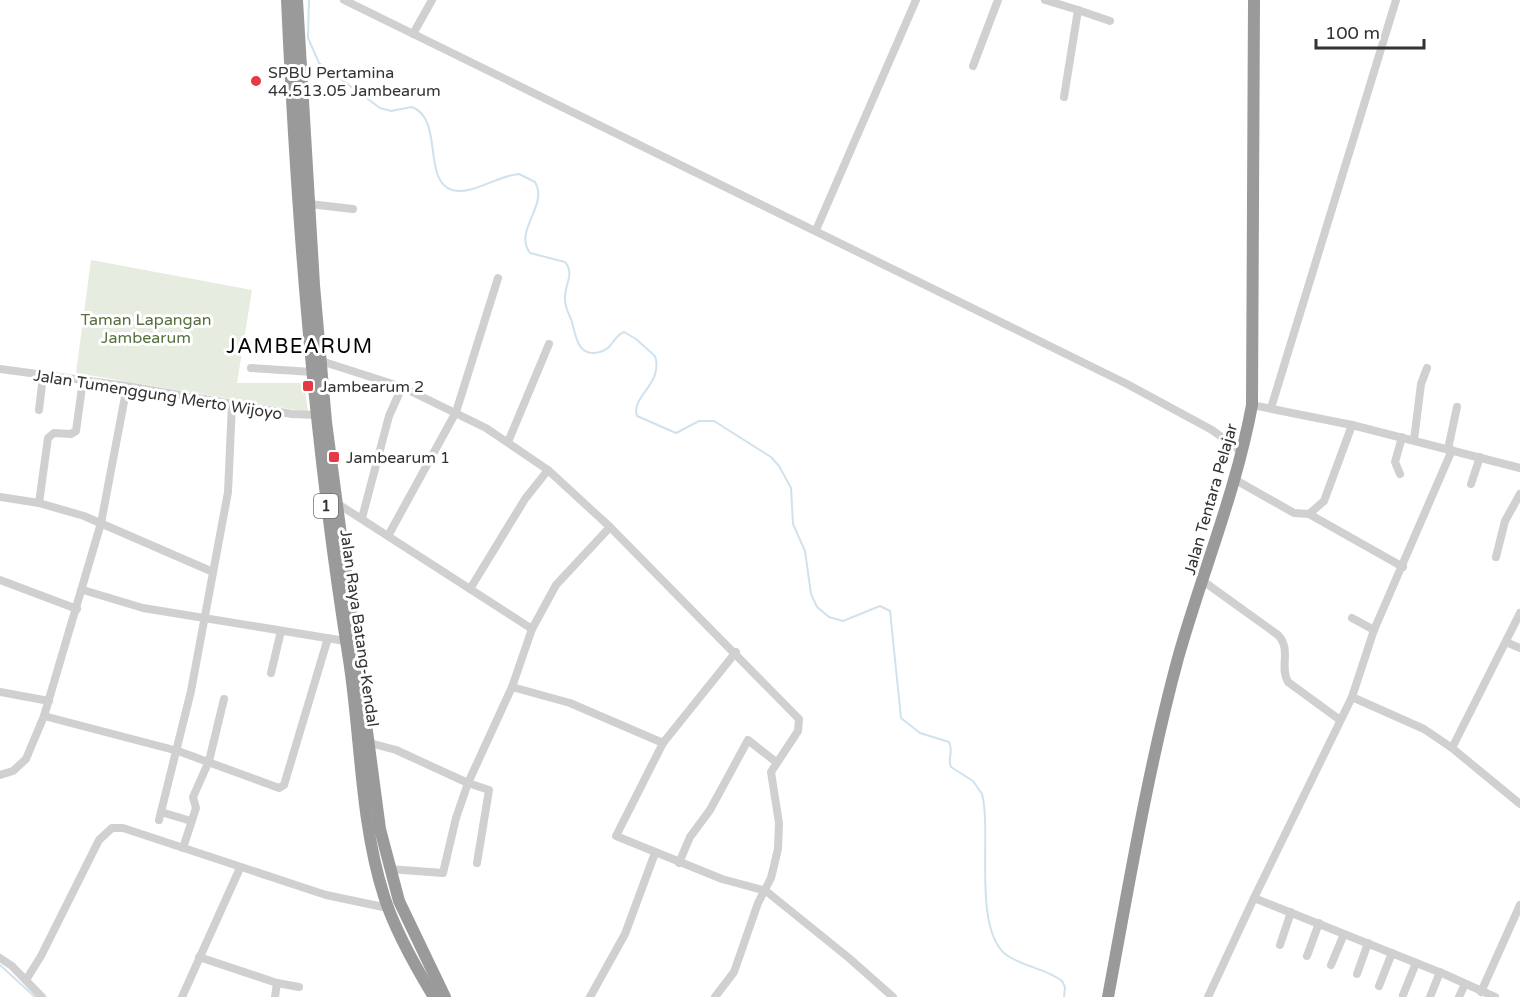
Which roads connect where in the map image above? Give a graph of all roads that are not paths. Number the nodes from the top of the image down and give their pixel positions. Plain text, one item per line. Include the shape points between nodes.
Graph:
1 (287, 0) edge
2 (297, 0) edge
3 (344, 0) edge
4 (432, 0) edge
5 (916, 0) edge
6 (998, 0) edge
7 (1045, 0) edge
8 (1254, 0) edge
9 (1396, 0) edge
10 (359, 3) edge
11 (1078, 10) junction
12 (1110, 21) dead end
13 (413, 34) junction
14 (973, 66) dead end
15 (1064, 97) dead end
16 (309, 204) junction
17 (353, 209) dead end
18 (816, 230) junction
19 (498, 278) dead end
20 (549, 344) dead end
21 (316, 366) junction
22 (251, 368) dead end
23 (1427, 368) dead end
24 (0, 369) edge
25 (42, 376) junction
26 (83, 380) junction
27 (127, 386) junction
28 (402, 387) junction
29 (232, 404) junction
30 (1252, 405) junction
31 (1457, 406) dead end
32 (1271, 408) junction
33 (39, 410) dead end
34 (456, 412) junction
35 (316, 415) junction
36 (1352, 424) junction
37 (1402, 437) junction
38 (1414, 440) junction
39 (508, 442) junction
40 (1450, 449) junction
41 (1242, 452) junction
42 (1480, 457) junction
43 (1520, 468) edge
44 (548, 470) junction
45 (1400, 474) dead end
46 (1234, 479) junction
47 (1471, 484) dead end
48 (1520, 494) edge
49 (0, 497) edge
50 (335, 502) junction
51 (39, 503) junction
52 (1309, 514) junction
53 (362, 518) junction
54 (101, 523) junction
55 (610, 527) junction
56 (388, 536) junction
57 (1496, 557) dead end
58 (1403, 567) junction
59 (213, 572) junction
60 (0, 580) edge
61 (1203, 581) junction
62 (470, 589) junction
63 (83, 590) junction
64 (77, 609) junction
65 (1520, 613) edge
66 (346, 614) junction
67 (204, 617) junction
68 (1352, 618) dead end
69 (532, 629) junction
70 (1374, 630) junction
71 (281, 631) junction
72 (328, 638) junction
73 (345, 641) junction
74 (1506, 642) junction
75 (1520, 648) edge
76 (735, 652) junction
77 (271, 673) dead end
78 (512, 687) junction
79 (0, 692) edge
80 (1352, 697) junction
81 (224, 699) dead end
82 (48, 701) junction
83 (45, 716) junction
84 (1340, 720) junction
85 (370, 743) junction
86 (663, 743) junction
87 (1452, 748) junction
88 (178, 751) junction
89 (209, 761) junction
90 (776, 762) junction
91 (0, 775) edge
92 (468, 783) junction
93 (1520, 804) edge
94 (192, 821) junction
95 (183, 848) junction
96 (655, 853) junction
97 (477, 863) dead end
98 (679, 863) junction
99 (240, 868) junction
100 (388, 869) junction
101 (766, 891) junction
102 (1254, 898) junction
103 (1520, 905) edge
104 (388, 908) junction
105 (1291, 912) junction
106 (1319, 923) junction
107 (1510, 926) junction
108 (1520, 932) edge
109 (1344, 934) junction
110 (1368, 943) junction
111 (1280, 945) dead end
112 (1392, 953) junction
113 (1307, 956) dead end
114 (199, 957) junction
115 (0, 958) edge
116 (1416, 963) junction
117 (1331, 965) dead end
118 (1440, 972) junction
119 (1357, 974) dead end
120 (26, 980) junction
121 (277, 983) junction
122 (1465, 984) junction
123 (1379, 986) dead end
124 (299, 987) dead end
125 (429, 994) edge
126 (1403, 995) dead end
127 (1488, 995) edge
128 (42, 997) edge
129 (182, 997) edge
130 (275, 997) edge
131 (445, 997) edge
132 (590, 997) edge
133 (715, 997) edge
134 (893, 997) edge
135 (1108, 997) edge
136 (1208, 997) edge
137 (1430, 997) edge
138 (1459, 997) edge

1 - 21 highway, Jalan Raya Batang-Kendal / 1
2 - 16 highway, Jalan Raya Batang-Kendal / 1
3 - 10 street
4 - 13 street
5 - 18 street
6 - 14 street
7 - 11 street
8 - 30 highway, Jalan Tentara Pelajar
9 - 32 street
10 - 13 street
11 - 12 street
11 - 15 street
13 - 18 street
16 - 17 street
16 - 21 highway, Jalan Raya Batang-Kendal / 1
18 - 41 street via 1127,384 1212,430
19 - 34 street
20 - 39 street
21 - 22 street
21 - 28 street
21 - 35 highway, Jalan Raya Batang-Kendal / 1
21 - 50 highway, Jalan Raya Batang-Kendal / 1
23 - 38 street via 1421,384
24 - 25 street, Jalan Tumenggung Merto Wijoyo
25 - 26 street, Jalan Tumenggung Merto Wijoyo
25 - 33 street
26 - 27 street, Jalan Tumenggung Merto Wijoyo
26 - 51 street via 76,431 54,433 48,438
27 - 29 street, Jalan Tumenggung Merto Wijoyo
27 - 54 street
28 - 34 street
28 - 53 street via 389,416
29 - 35 street, Jalan Tumenggung Merto Wijoyo
29 - 59 street via 228,492
30 - 32 street
30 - 41 highway, Jalan Tentara Pelajar
31 - 40 street
32 - 36 street
34 - 39 street
34 - 56 street
35 - 66 highway, Jalan Raya Batang-Kendal / 1
36 - 37 street
36 - 52 street via 1324,501
37 - 38 street
37 - 45 street via 1395,462
38 - 40 street
39 - 44 street
40 - 42 street
40 - 58 street
41 - 46 highway, Jalan Tentara Pelajar
42 - 43 street
42 - 47 street
44 - 55 street
44 - 62 street via 525,499
46 - 52 street via 1294,513
46 - 61 highway, Jalan Tentara Pelajar
48 - 57 street via 1503,526
49 - 51 street
50 - 53 street
50 - 66 highway, Jalan Raya Batang-Kendal / 1
51 - 54 street
52 - 58 street
53 - 56 street
54 - 59 street
54 - 63 street
55 - 69 street via 556,585
55 - 76 street
56 - 62 street
58 - 70 street
59 - 67 street
60 - 64 street
61 - 84 street via 1278,635 1285,647 1285,678
61 - 135 highway, Jalan Tentara Pelajar via 1166,707
62 - 69 street
63 - 64 street
63 - 67 street via 144,608
64 - 82 street
65 - 74 street
66 - 73 highway, Jalan Raya Batang-Kendal / 1
66 - 85 highway, Jalan Raya Batang-Kendal / 1
67 - 71 street
67 - 88 street
68 - 70 street
69 - 78 street
70 - 80 street
71 - 72 street
71 - 77 street
72 - 73 street
72 - 89 street via 284,785 279,788
73 - 104 highway, Jalan Raya Batang-Kendal / 1 via 370,830
74 - 75 street
74 - 87 street
76 - 86 street
76 - 90 street via 799,719 798,731
78 - 86 street via 570,703
78 - 92 street
79 - 82 street
80 - 84 street
80 - 87 street via 1419,726
81 - 89 street
82 - 83 street
83 - 88 street
83 - 91 street via 26,759 13,771
84 - 102 street
85 - 92 street via 396,750
85 - 100 highway, Jalan Raya Batang-Kendal / 1
86 - 96 street via 615,834 618,839
87 - 93 street
88 - 89 street
88 - 94 street via 160,816
89 - 94 street via 193,797 196,808
90 - 98 street via 748,740 710,810 690,837
90 - 101 street via 771,772 779,823 778,849
92 - 97 street via 490,792
92 - 100 street via 443,873
94 - 95 street
95 - 99 street
95 - 120 street via 123,828 112,828 104,834
96 - 98 street
96 - 132 street via 625,934
98 - 101 street
99 - 104 street via 326,895
99 - 114 street
100 - 131 highway, Jalan Raya Batang-Kendal / 1
101 - 133 street via 758,903 734,972
101 - 134 street
102 - 105 street
102 - 136 street
103 - 107 street
104 - 125 highway, Jalan Raya Batang-Kendal / 1
105 - 106 street
105 - 111 street
106 - 109 street
106 - 113 street
107 - 108 street
107 - 127 street
109 - 110 street
109 - 117 street
110 - 112 street
110 - 119 street
112 - 116 street
112 - 123 street
114 - 121 street
114 - 129 street
115 - 120 street
116 - 118 street
116 - 126 street
118 - 122 street
118 - 137 street
120 - 128 street
121 - 124 street
121 - 130 street
122 - 127 street
122 - 138 street

